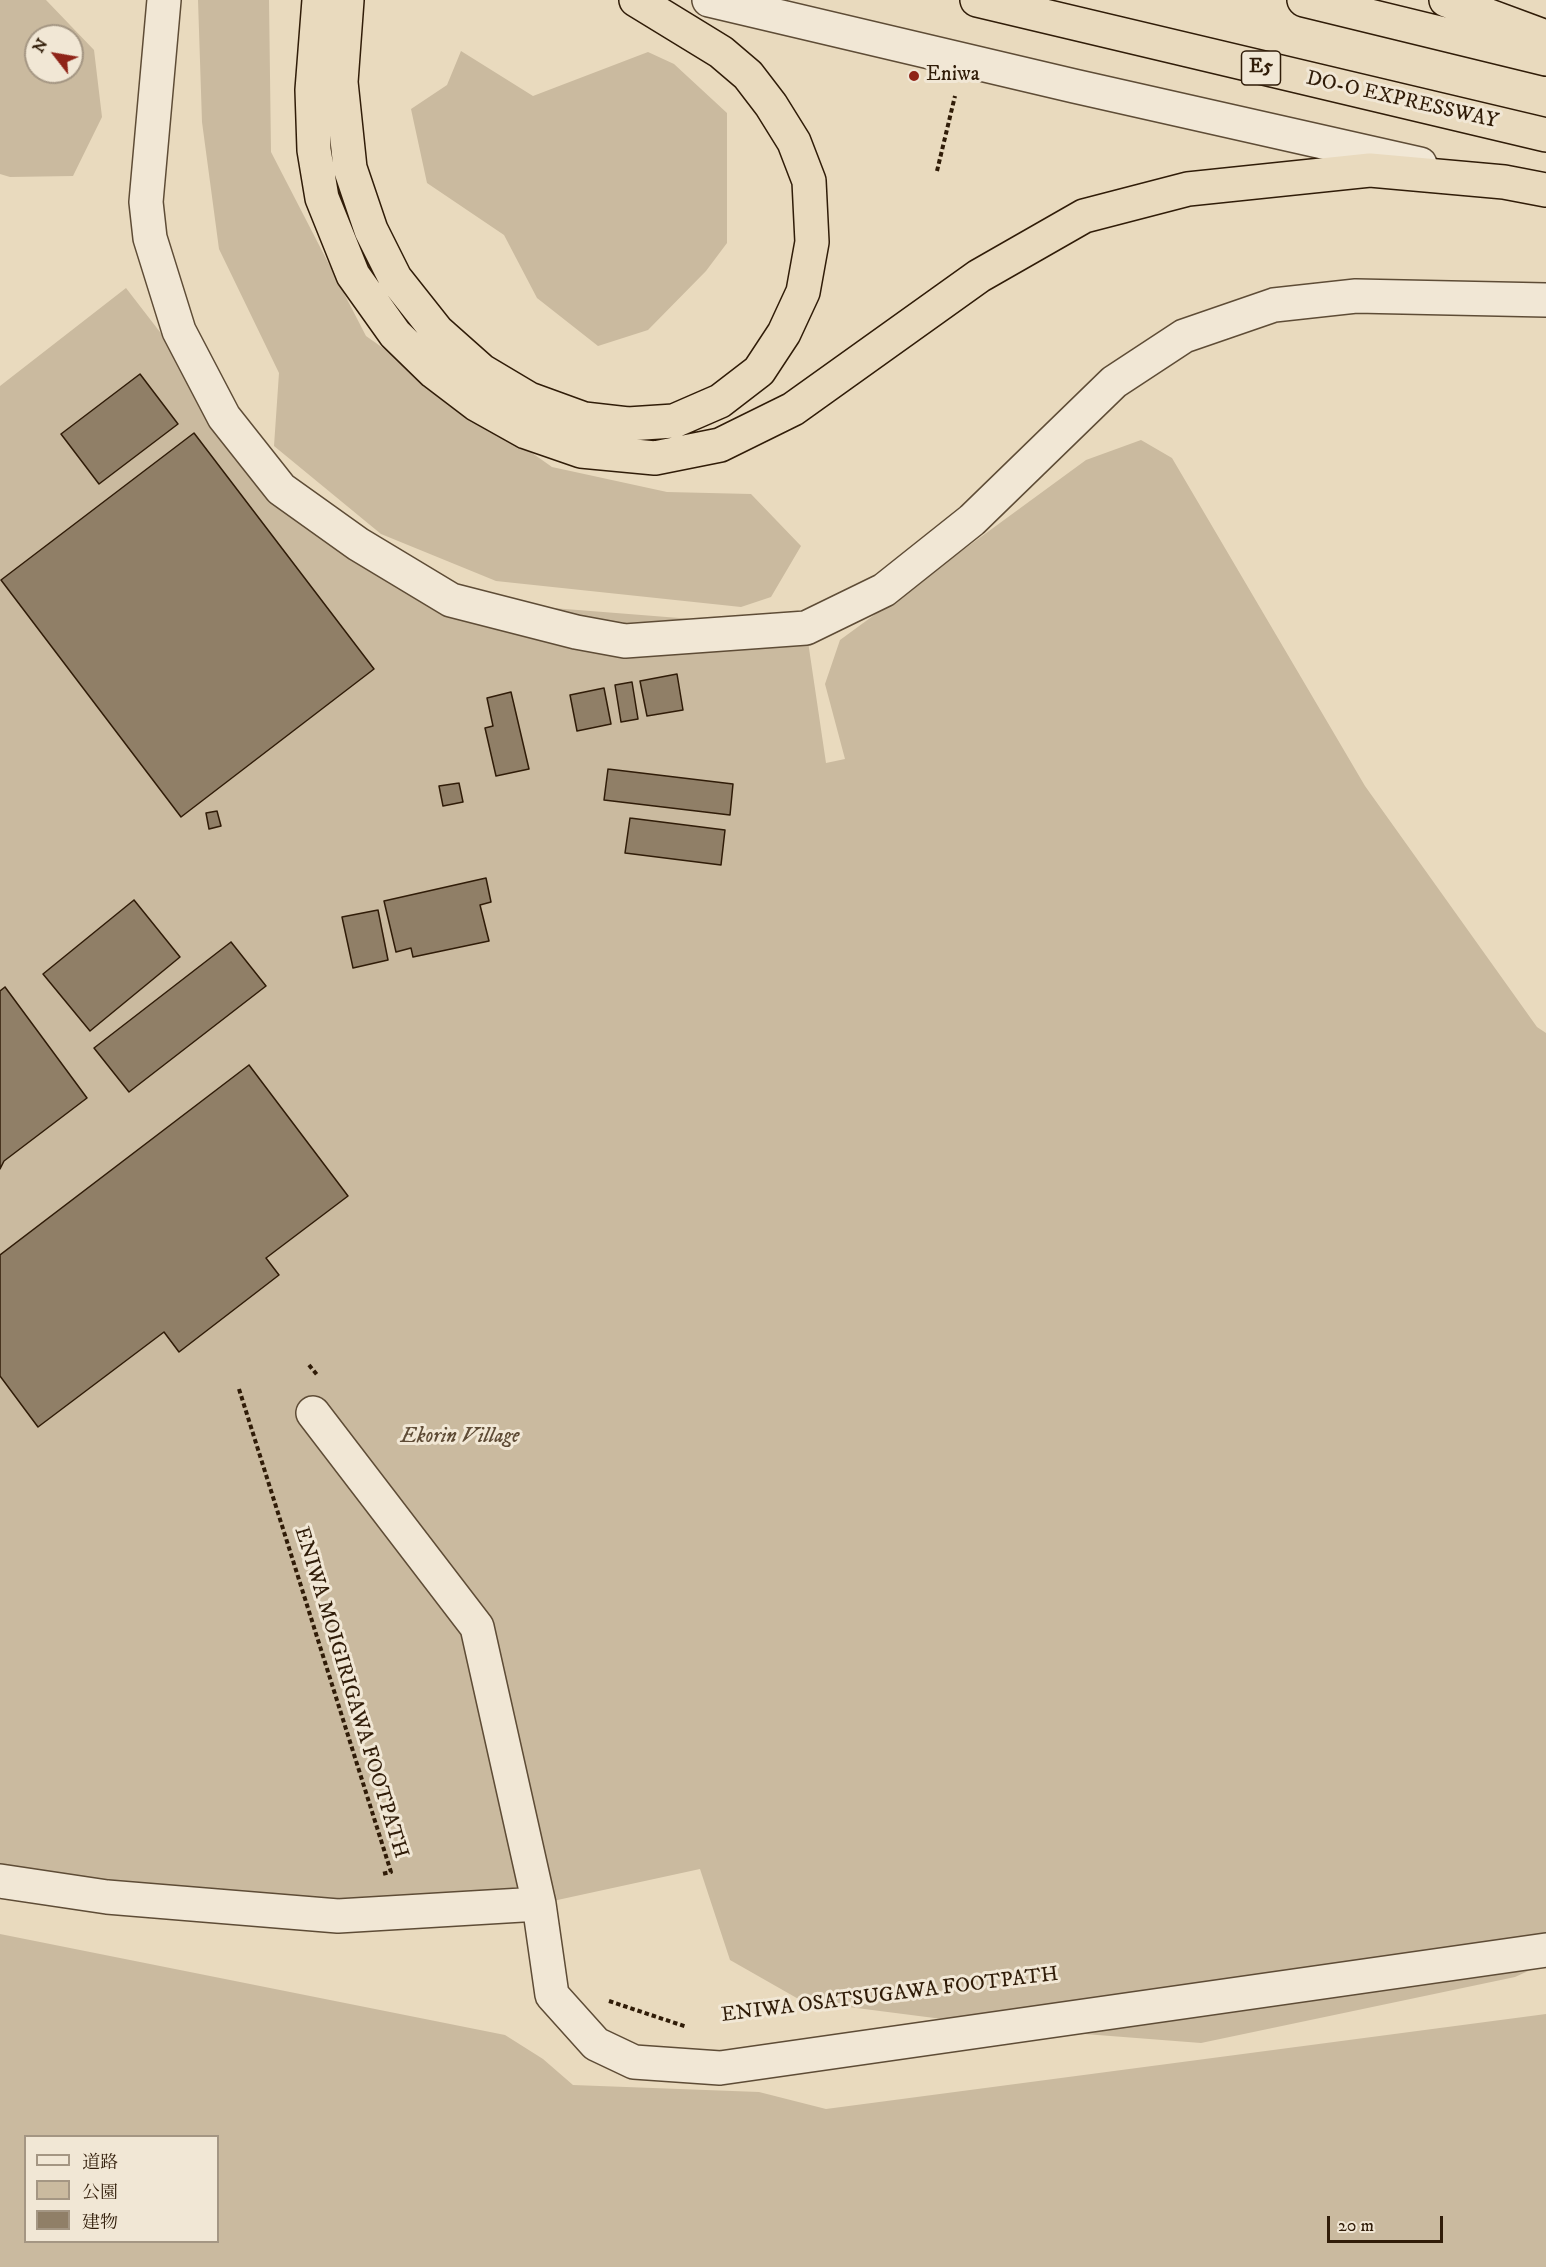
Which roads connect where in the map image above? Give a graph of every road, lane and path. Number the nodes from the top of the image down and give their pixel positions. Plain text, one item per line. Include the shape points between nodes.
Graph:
1 (164, 0) edge
2 (319, 0) edge
3 (347, 0) edge
4 (636, 0) edge
5 (709, 0) edge
6 (977, 0) edge
7 (1304, 0) edge
8 (1446, 0) edge
9 (1546, 37) edge
10 (1546, 59) edge
11 (957, 90) dead end
12 (1546, 135) edge
13 (938, 171) dead end
14 (1504, 182) junction
15 (1546, 190) edge
16 (1546, 300) edge
17 (309, 1365) dead end
18 (321, 1379) dead end
19 (239, 1389) dead end
20 (313, 1413) dead end
21 (381, 1874) dead end
22 (0, 1881) edge
23 (539, 1904) junction
24 (1546, 1950) edge
25 (606, 2000) dead end
26 (697, 2031) dead end

1 - 16 street via 146,202 150,238 179,331 224,417 281,489 358,544 451,600 576,632 625,641 806,628 884,590 946,541 1114,382 1184,336 1274,305 1356,296
2 - 14 highway via 312,90 314,150 322,198 353,275 395,334 434,372 476,404 526,432 581,451 655,458 720,445 793,409 979,276 1084,216 1188,189 1370,170
3 - 4 highway via 341,82 350,168 371,230 395,278 437,331 482,371 529,399 584,419 628,424 674,421 720,401 759,370 784,333 803,292 812,242 809,181 794,142 771,105 748,75 721,52
5 - 14 street
6 - 12 highway, DO-O EXPRESSWAY / E5
7 - 10 highway
8 - 9 highway
11 - 13 path
14 - 15 highway
17 - 18 path
19 - 21 path, ENIWA MOIGIRIGAWA FOOTPATH via 391,1872
20 - 23 street via 477,1627
22 - 23 street via 107,1897 338,1916
23 - 24 street via 552,1995 596,2044 634,2062 720,2068
25 - 26 path, ENIWA OSATSUGAWA FOOTPATH

